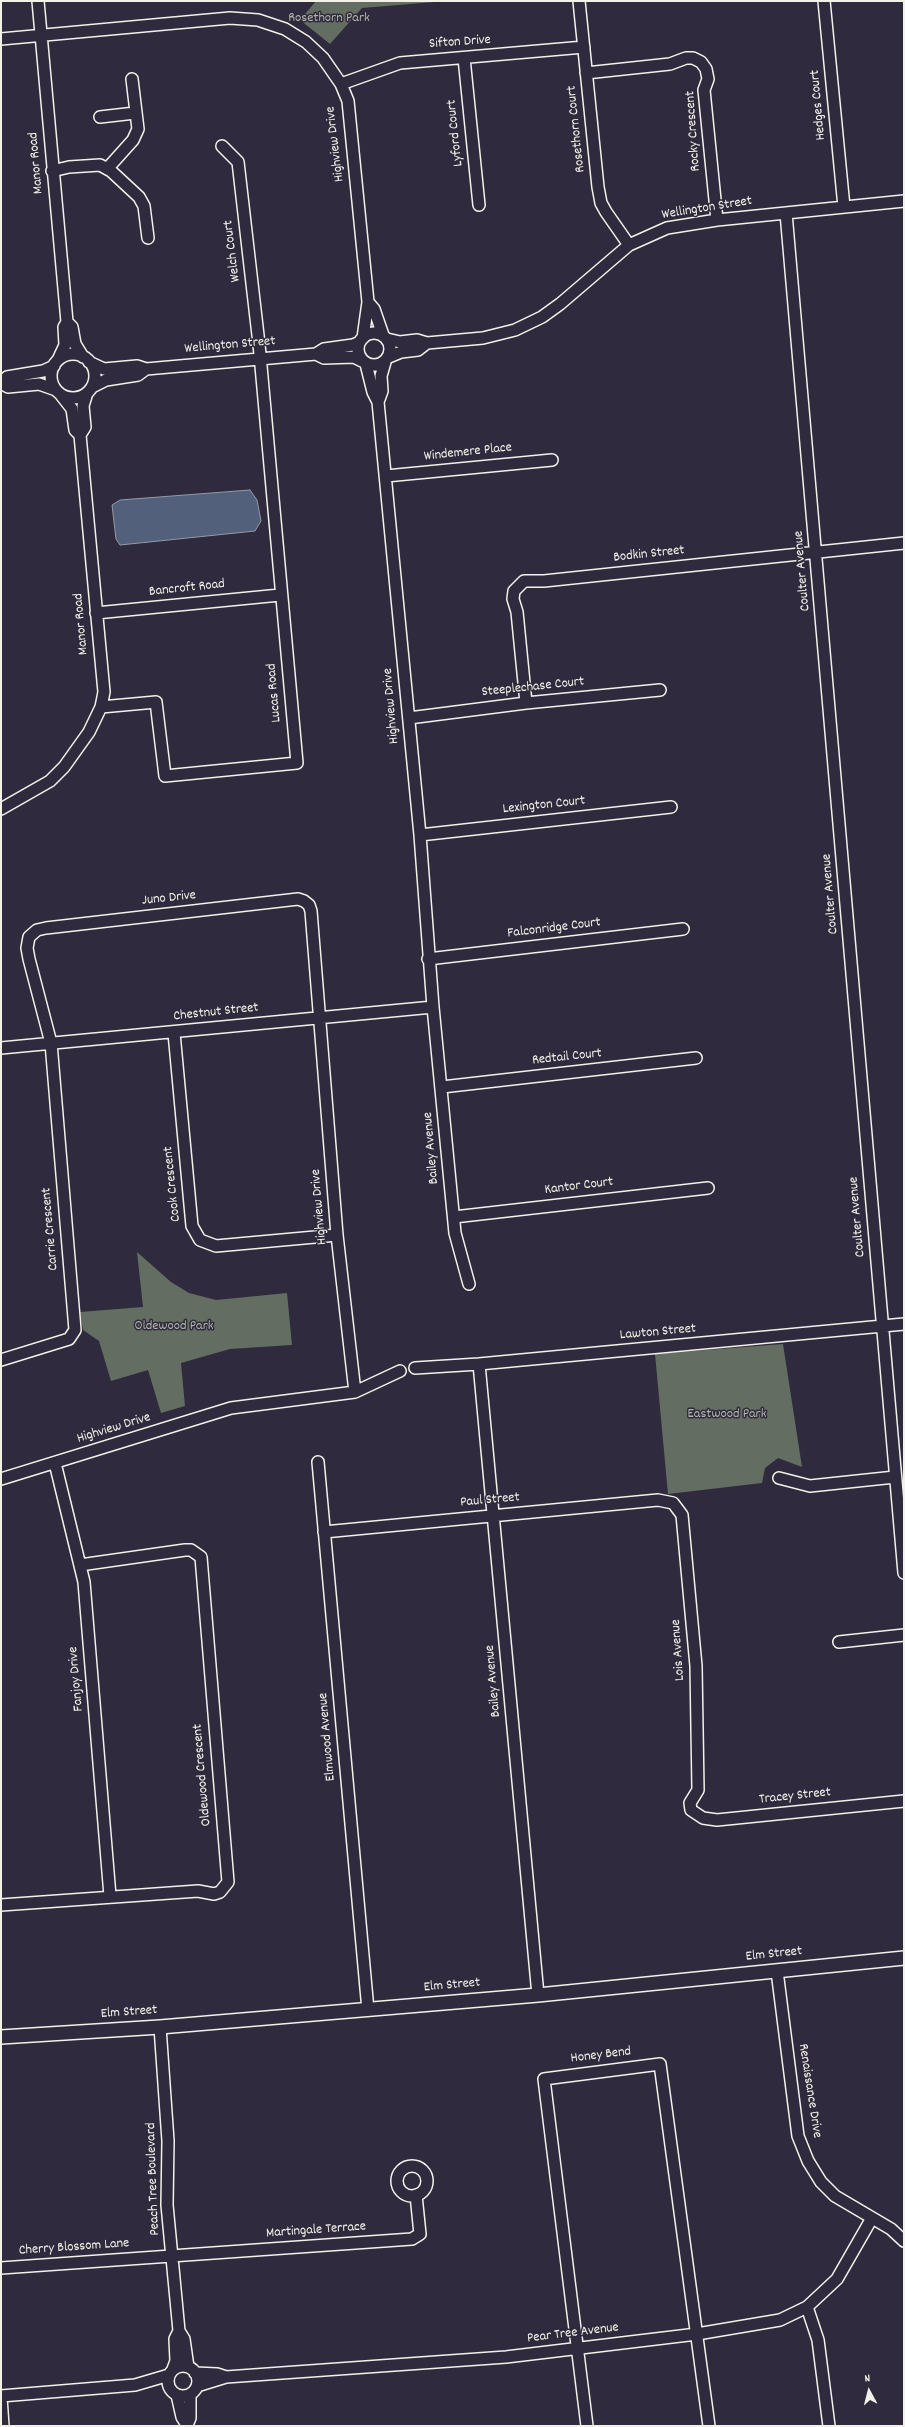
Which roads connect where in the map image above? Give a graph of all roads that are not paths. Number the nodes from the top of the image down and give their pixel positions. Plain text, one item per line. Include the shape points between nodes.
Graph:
1 (38, 1) edge
2 (579, 1) edge
3 (824, 1) edge
4 (40, 36) junction
5 (1, 39) edge
6 (584, 47) junction
7 (464, 58) junction
8 (586, 73) junction
9 (132, 79) dead end
10 (341, 84) junction
11 (135, 113) junction
12 (100, 116) dead end
13 (222, 146) dead end
14 (107, 169) junction
15 (52, 171) junction
16 (904, 201) edge
17 (479, 205) dead end
18 (844, 207) junction
19 (786, 213) junction
20 (717, 220) junction
21 (148, 238) dead end
22 (629, 245) junction
23 (368, 302) junction
24 (67, 322) junction
25 (385, 337) junction
26 (361, 340) junction
27 (427, 343) junction
28 (316, 354) junction
29 (260, 359) junction
30 (387, 359) junction
31 (86, 360) junction
32 (364, 362) junction
33 (56, 363) junction
34 (146, 369) junction
35 (1, 383) edge
36 (89, 390) junction
37 (59, 393) junction
38 (378, 402) junction
39 (80, 435) junction
40 (552, 460) dead end
41 (386, 476) junction
42 (904, 543) edge
43 (817, 552) junction
44 (280, 595) junction
45 (96, 613) junction
46 (660, 690) dead end
47 (526, 703) junction
48 (101, 707) junction
49 (409, 718) junction
50 (671, 807) dead end
51 (1, 809) edge
52 (420, 835) junction
53 (683, 929) dead end
54 (428, 959) junction
55 (433, 1007) junction
56 (319, 1018) junction
57 (174, 1032) junction
58 (52, 1043) junction
59 (1, 1048) edge
60 (696, 1058) dead end
61 (442, 1087) junction
62 (708, 1188) dead end
63 (454, 1217) junction
64 (337, 1235) junction
65 (469, 1284) dead end
66 (904, 1324) edge
67 (882, 1327) junction
68 (1, 1360) edge
69 (479, 1364) junction
70 (414, 1368) dead end
71 (400, 1371) dead end
72 (355, 1392) junction
73 (318, 1462) dead end
74 (55, 1463) junction
75 (779, 1478) dead end
76 (895, 1478) junction
77 (1, 1479) edge
78 (658, 1500) joint
79 (493, 1516) junction
80 (324, 1532) junction
81 (80, 1565) junction
82 (904, 1573) edge
83 (904, 1635) edge
84 (839, 1642) dead end
85 (904, 1801) edge
86 (691, 1810) joint
87 (110, 1896) junction
88 (1, 1905) edge
89 (904, 1958) edge
90 (777, 1971) junction
91 (538, 1995) junction
92 (368, 2010) junction
93 (160, 2027) junction
94 (1, 2037) edge
95 (416, 2195) dead end
96 (872, 2218) junction
97 (904, 2241) edge
98 (172, 2256) junction
99 (1, 2268) edge
100 (807, 2307) junction
101 (179, 2331) junction
102 (697, 2334) junction
103 (577, 2348) junction
104 (192, 2370) junction
105 (171, 2372) junction
106 (226, 2377) junction
107 (135, 2385) junction
108 (197, 2386) junction
109 (173, 2392) junction
110 (190, 2395) junction
111 (1, 2396) edge
112 (188, 2425) edge
113 (3, 2426) edge
114 (587, 2426) edge
115 (709, 2426) edge
116 (829, 2426) edge

1 - 4 street, Manor Road
2 - 6 street, Rosethorn Court
3 - 18 street, Hedges Court
4 - 5 street, Highview Drive
4 - 10 street, Highview Drive via 230,18 258,20 285,29 306,42 323,58
4 - 15 street, Manor Road
6 - 7 street, Sifton Drive
6 - 8 street, Rosethorn Court
7 - 10 street, Sifton Drive via 400,63
7 - 17 street, Lyford Court
8 - 20 street, Rocky Crescent via 670,64 686,58 701,62 708,78 704,90
8 - 22 street, Rosethorn Court via 601,203
9 - 11 street
10 - 23 street, Highview Drive via 348,102
11 - 12 street
11 - 14 street via 138,129 133,140
13 - 29 street, Welch Court via 238,162
14 - 15 street via 100,165
14 - 21 street via 139,197 144,206
15 - 24 street, Manor Road
16 - 18 street, Wellington Street
18 - 19 street, Wellington Street
19 - 20 street, Wellington Street
19 - 43 street, Coulter Avenue
20 - 22 street, Wellington Street via 667,228
22 - 27 street, Wellington Street via 560,304 529,324 483,338
23 - 25 street, Highview Drive
23 - 26 street, Highview Drive
24 - 31 street, Manor Road via 72,327 75,344
24 - 33 street, Manor Road via 64,327 65,345
25 - 26 street via 372,333
25 - 27 street, Wellington Street via 400,342 417,340
25 - 30 street via 390,348
26 - 28 street, Wellington Street via 353,345 324,349
26 - 32 street via 358,352
27 - 30 street, Wellington Street via 418,350 401,352
28 - 29 street, Wellington Street
28 - 32 street, Wellington Street via 324,358 354,357
29 - 34 street, Wellington Street
29 - 44 street, Lucas Road
30 - 32 street via 376,366
30 - 38 street, Highview Drive via 381,376 382,391
31 - 33 street via 70,355
31 - 34 street, Wellington Street via 104,369 137,366
31 - 36 street via 94,374
32 - 38 street, Highview Drive
33 - 35 street via 43,371 7,377
33 - 37 street via 51,378
34 - 36 street, Wellington Street via 138,375 106,380
35 - 37 street via 8,387 39,384
36 - 37 street via 75,398
36 - 39 street, Manor Road via 83,406 85,428
37 - 39 street via 72,409 75,430
38 - 41 street, Highview Drive
39 - 45 street, Manor Road
40 - 41 street, Windemere Place
41 - 49 street, Highview Drive
42 - 43 street, Bodkin Street
43 - 47 street, Bodkin Street via 524,581 514,591 513,599 517,612
43 - 67 street, Coulter Avenue
44 - 45 street, Bancroft Road
44 - 48 street, Lucas Road via 296,763 165,776 156,702
45 - 48 street, Manor Road via 104,692
46 - 47 street, Steeplechase Court
47 - 49 street, Steeplechase Court
48 - 51 street, Manor Road via 89,732 55,777 38,790
49 - 52 street, Highview Drive
50 - 52 street, Lexington Court
52 - 54 street, Highview Drive
53 - 54 street, Falconridge Court
54 - 55 street, Highview Drive
55 - 56 street, Chestnut Street
55 - 61 street, Bailey Avenue
56 - 57 street, Chestnut Street
56 - 58 street, Juno Drive via 310,908 307,903 298,899 37,930 29,937 27,948
56 - 64 street, Highview Drive
57 - 58 street, Chestnut Street
57 - 64 street, Cook Crescent via 192,1226 200,1240 216,1246
58 - 59 street, Chestnut Street
58 - 68 street, Carrie Crescent via 75,1330 69,1339
60 - 61 street, Redtail Court
61 - 63 street, Bailey Avenue
62 - 63 street, Kantor Court
63 - 65 street, Bailey Avenue via 455,1233
64 - 72 street, Highview Drive
66 - 67 street, Lawton Street
67 - 69 street, Lawton Street
67 - 76 street, Coulter Avenue
69 - 70 street, Lawton Street
69 - 79 street, Bailey Avenue
71 - 72 street, Highview Drive
72 - 74 street, Highview Drive via 231,1408
73 - 80 street, Elmwood Avenue
74 - 77 street, Highview Drive
74 - 81 street, Fanjoy Drive
75 - 76 street via 810,1486
76 - 82 street, Coulter Avenue
78 - 79 street, Paul Street
78 - 86 street, Lois Avenue via 673,1503 682,1515 696,1666 698,1790 690,1803
79 - 80 street, Paul Street
79 - 91 street, Bailey Avenue
80 - 92 street, Elmwood Avenue
81 - 87 street, Fanjoy Drive via 86,1598
81 - 87 street, Oldewood Crescent via 185,1550 197,1553 203,1563 202,1580 228,1882 220,1892 214,1894 198,1891
83 - 84 street
85 - 86 street, Tracey Street via 717,1820 703,1818
87 - 88 street, Oldewood Crescent
89 - 90 main road, Elm Street
90 - 91 main road, Elm Street
90 - 96 street, Renaissance Drive via 798,2136 808,2161 821,2182 835,2196
91 - 92 main road, Elm Street
92 - 93 main road, Elm Street
93 - 94 main road, Elm Street
93 - 98 street, Peach Tree Boulevard via 168,2141 167,2206
95 - 98 street, Martingale Terrace via 420,2234 412,2240
96 - 97 street, Renaissance Drive
96 - 100 street, Pear Tree Avenue via 837,2279
98 - 99 street, Cherry Blossom Lane
98 - 101 street, Peach Tree Boulevard
100 - 102 street, Pear Tree Avenue via 780,2320
100 - 116 street via 818,2340
101 - 104 street, Peach Tree Boulevard via 184,2339
101 - 105 street, Peach Tree Boulevard via 175,2339 176,2361
102 - 103 street, Pear Tree Avenue
102 - 103 street, Honey Bend via 660,2064 544,2079
102 - 115 street
103 - 106 street, Pear Tree Avenue via 506,2357
103 - 114 street
104 - 105 street via 183,2366
104 - 106 street, Pear Tree Avenue
104 - 108 street via 198,2381
105 - 107 street
105 - 109 street
106 - 108 street, Pear Tree Avenue
107 - 109 street
107 - 111 street
108 - 110 street
109 - 110 street
109 - 112 street via 182,2417
110 - 112 street
111 - 113 street

